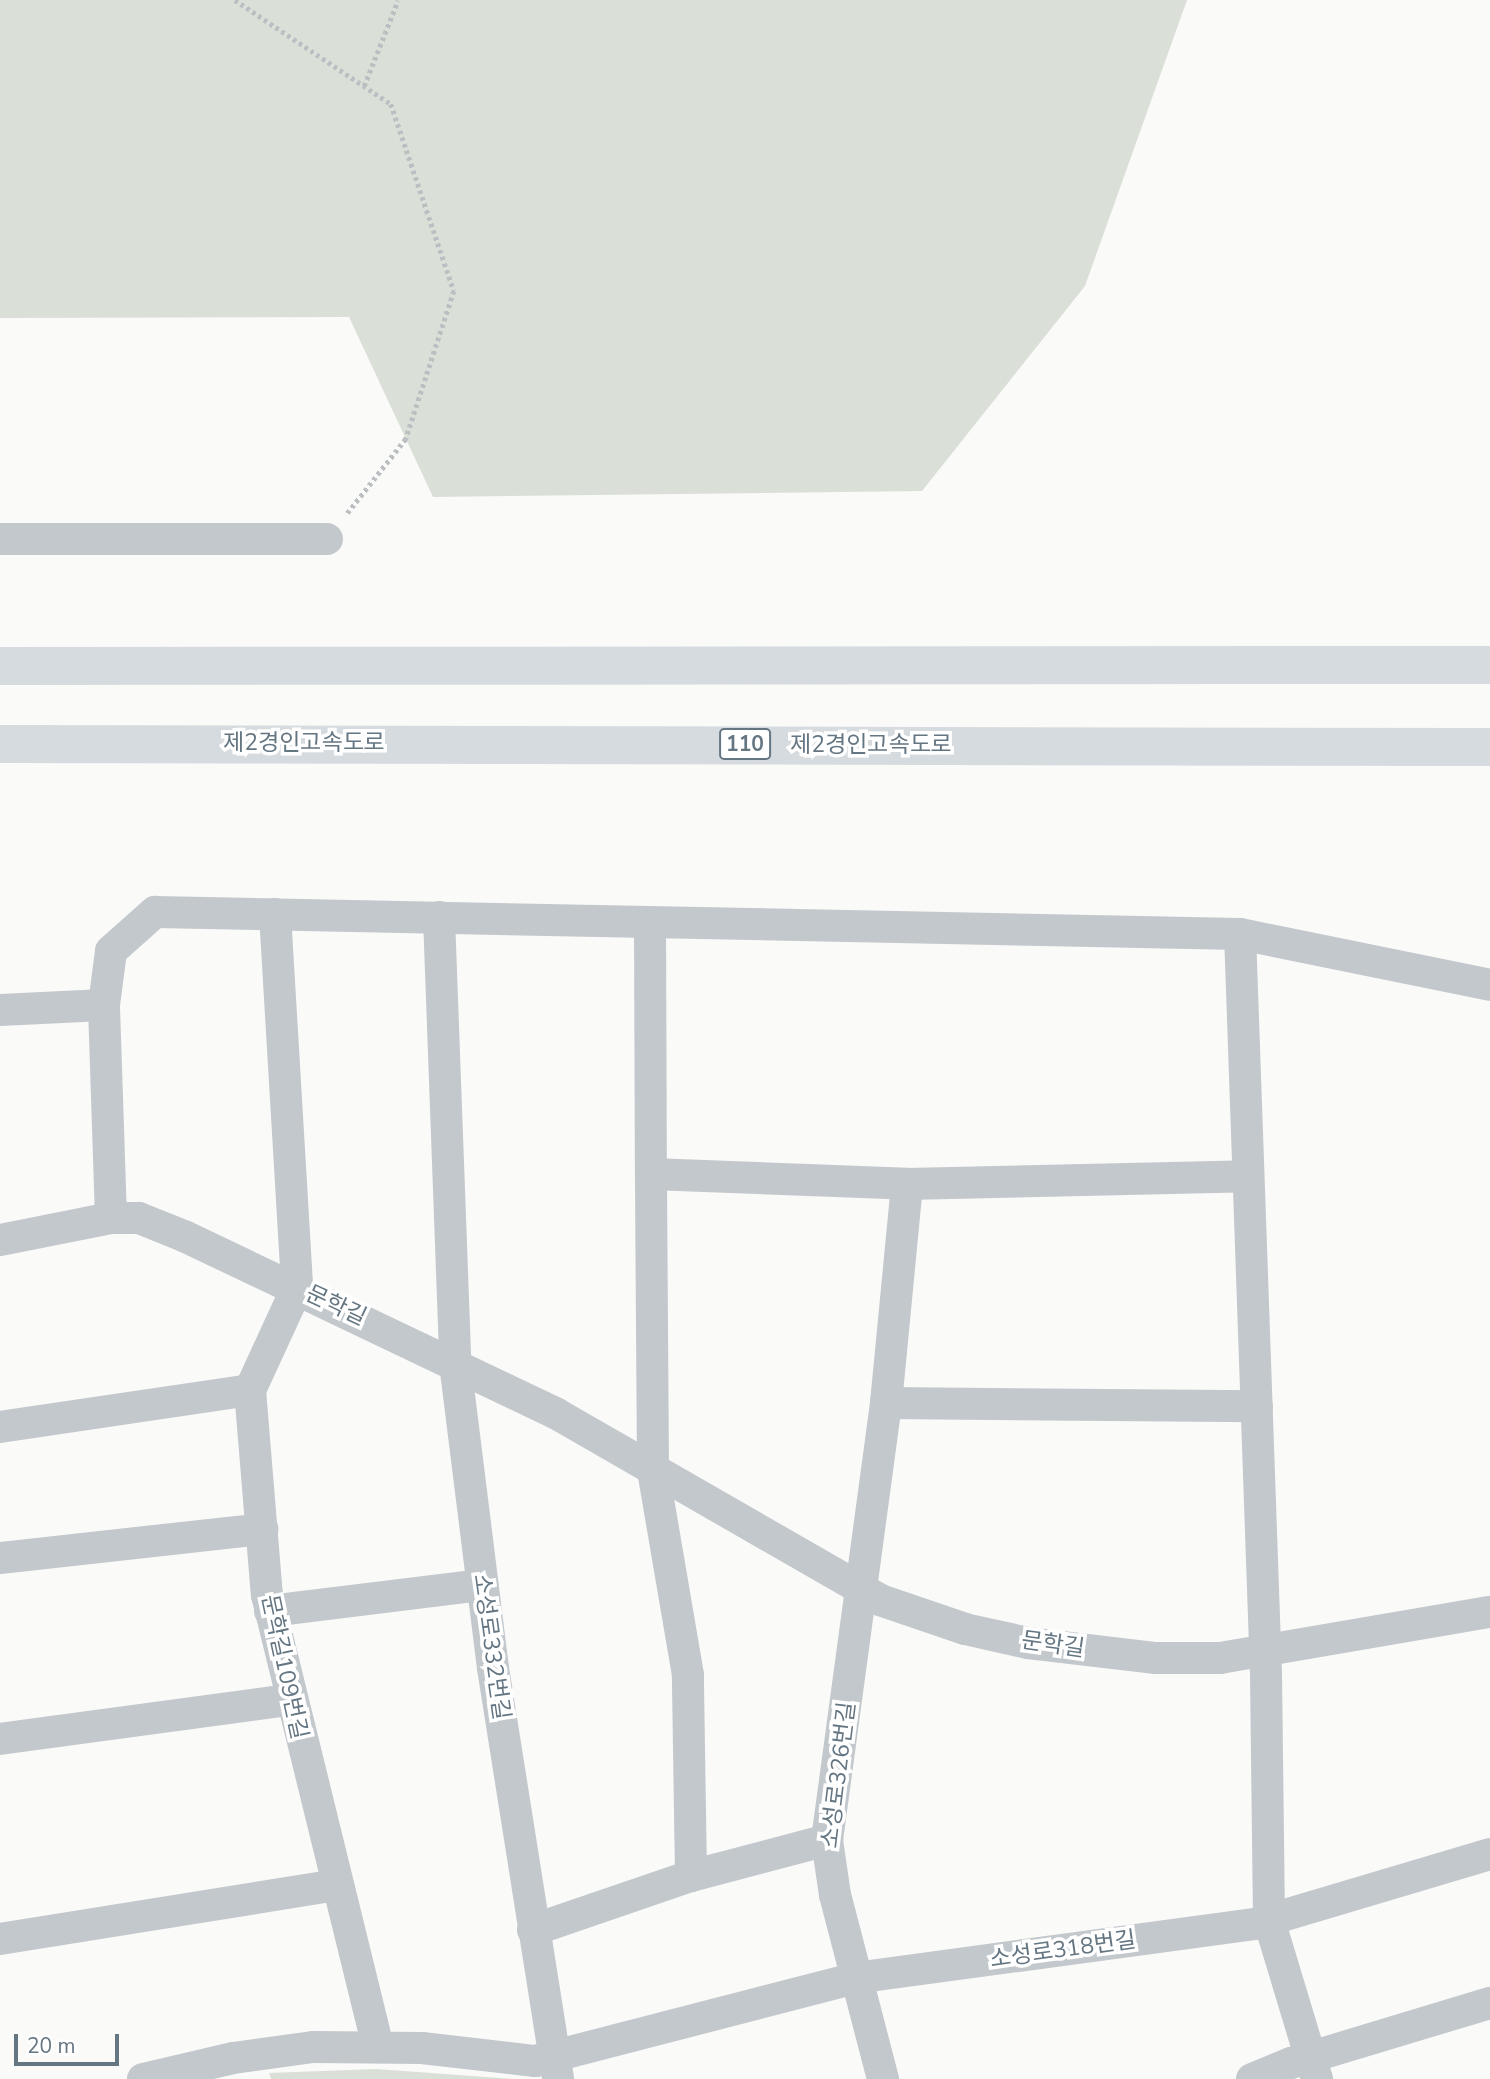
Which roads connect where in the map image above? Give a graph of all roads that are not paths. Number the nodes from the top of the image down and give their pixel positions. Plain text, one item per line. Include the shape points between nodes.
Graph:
1 (0, 538) edge
2 (327, 539) road end
3 (1490, 665) edge
4 (0, 666) edge
5 (0, 744) edge
6 (1490, 747) edge
7 (275, 914) junction
8 (439, 918) junction
9 (650, 922) junction
10 (1240, 934) junction
11 (1490, 985) edge
12 (104, 1005) junction
13 (0, 1010) edge
14 (651, 1174) junction
15 (1248, 1176) junction
16 (907, 1184) junction
17 (111, 1218) junction
18 (0, 1240) edge
19 (297, 1288) junction
20 (455, 1363) junction
21 (250, 1390) junction
22 (886, 1403) junction
23 (1257, 1406) junction
24 (0, 1427) edge
25 (653, 1469) junction
26 (262, 1529) junction
27 (0, 1558) edge
28 (482, 1585) junction
29 (863, 1591) junction
30 (270, 1611) junction
31 (1490, 1612) edge
32 (1266, 1651) junction
33 (289, 1700) junction
34 (0, 1738) edge
35 (827, 1840) junction
36 (1490, 1854) edge
37 (691, 1877) junction
38 (337, 1885) junction
39 (1269, 1920) junction
40 (533, 1930) junction
41 (0, 1939) edge
42 (855, 1978) junction
43 (1490, 2003) edge
44 (378, 2047) junction
45 (246, 2068) edge
46 (555, 2068) edge
47 (1314, 2068) edge
48 (143, 2079) edge
49 (883, 2079) edge
50 (1252, 2079) edge

1 - 2 street
3 - 4 highway
5 - 6 highway, 제2경인고속도로 / 110
7 - 8 street
7 - 12 street via 155,912 111,951
7 - 19 street
8 - 9 street
8 - 20 street, 소성로332번길
9 - 10 street
9 - 14 street
10 - 11 street
10 - 15 street
12 - 13 street
12 - 17 street
14 - 16 street
14 - 25 street
15 - 16 street
15 - 23 street
16 - 22 street, 소성로326번길
17 - 18 street, 문학길
17 - 19 street, 문학길 via 139,1218
19 - 20 street, 문학길
19 - 21 street, 문학길109번길
20 - 25 street, 문학길
20 - 28 street, 소성로332번길
21 - 24 street
21 - 26 street, 문학길109번길
22 - 23 street
22 - 29 street, 소성로326번길
23 - 32 street
25 - 29 street, 문학길
25 - 37 street via 688,1675
26 - 27 street
26 - 30 street, 문학길109번길
28 - 30 street
28 - 40 street, 소성로332번길
29 - 32 street, 문학길 via 965,1629 1028,1643 1156,1658 1220,1658
29 - 35 street, 소성로326번길
30 - 33 street, 문학길109번길
31 - 32 street, 문학길
32 - 39 street
33 - 34 street
33 - 38 street, 문학길109번길
35 - 37 street
35 - 42 street, 소성로326번길
36 - 39 street, 소성로318번길
37 - 40 street
38 - 41 street
38 - 44 street, 문학길109번길
39 - 42 street, 소성로318번길
39 - 47 street
40 - 46 street, 소성로332번길
42 - 46 street
42 - 49 street, 소성로326번길
43 - 47 street
44 - 45 street via 313,2047
44 - 46 street via 535,2061
45 - 48 street
47 - 50 street

